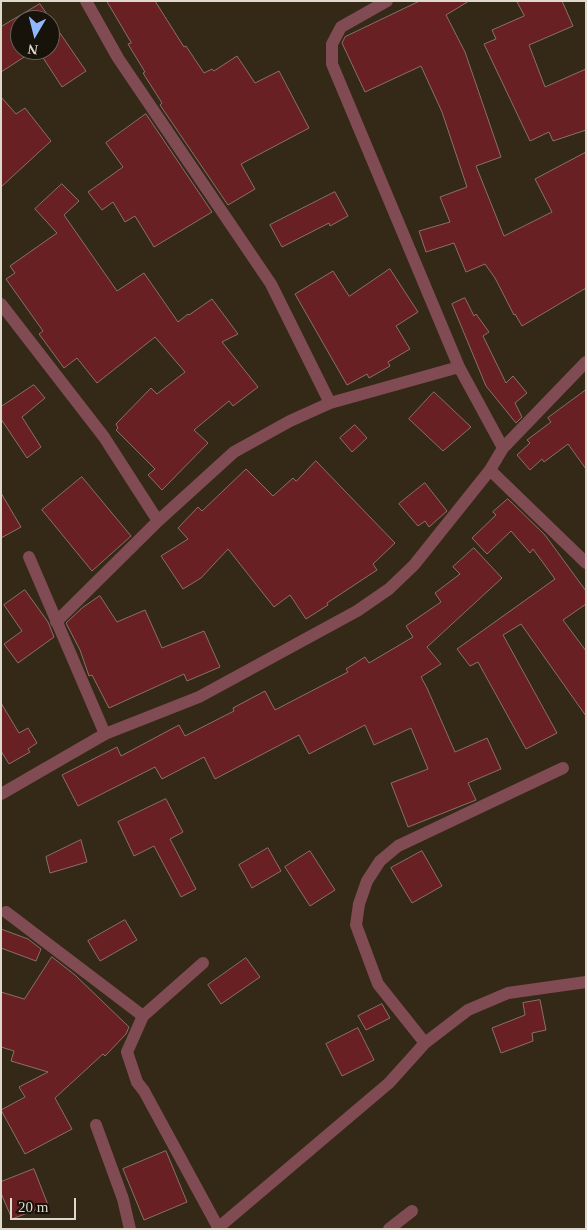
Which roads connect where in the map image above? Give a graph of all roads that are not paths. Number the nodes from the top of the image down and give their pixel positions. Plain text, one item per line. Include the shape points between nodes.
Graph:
1 (86, 1) edge
2 (387, 1) edge
3 (1, 304) edge
4 (586, 362) edge
5 (459, 367) junction
6 (330, 403) junction
7 (503, 448) junction
8 (490, 470) junction
9 (158, 521) junction
10 (29, 557) dead end
11 (586, 564) edge
12 (56, 622) junction
13 (105, 734) junction
14 (563, 768) dead end
15 (1, 794) edge
16 (6, 912) dead end
17 (203, 963) dead end
18 (586, 982) edge
19 (143, 1016) junction
20 (425, 1043) junction
21 (96, 1125) dead end
22 (412, 1211) dead end
23 (219, 1228) edge
24 (130, 1229) edge
25 (389, 1229) edge

1 - 6 street via 118,58 270,284
2 - 5 street via 341,27 332,44 332,64
3 - 9 street via 104,437
4 - 7 street
5 - 6 street
5 - 7 street
6 - 9 street via 234,452
7 - 8 street
8 - 11 street
8 - 13 street via 414,564 389,589 357,611 199,697
9 - 12 street
10 - 12 street
12 - 13 street
13 - 15 street
14 - 20 street via 398,846 380,861 367,882 356,925 378,984
16 - 19 street
17 - 19 street
18 - 20 street via 508,993 468,1010
19 - 23 street via 127,1052 132,1069
20 - 23 street via 389,1083
21 - 24 street via 123,1199
22 - 25 street

